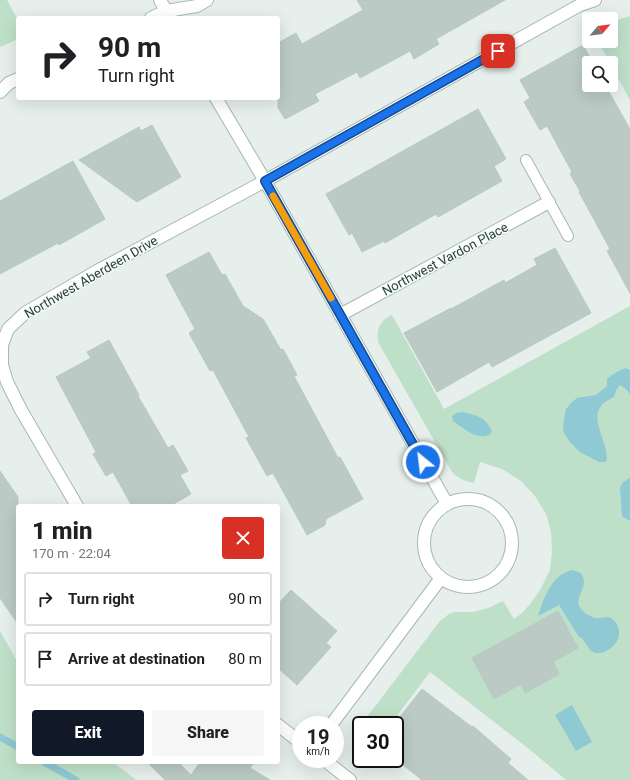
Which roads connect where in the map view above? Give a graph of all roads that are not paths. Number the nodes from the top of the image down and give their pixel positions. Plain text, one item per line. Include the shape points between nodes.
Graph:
1 (174, 0) edge
2 (208, 0) edge
3 (595, 0) edge
4 (165, 10) edge
5 (154, 16) edge
6 (9, 81) edge
7 (0, 92) edge
8 (217, 100) edge
9 (526, 160) dead end
10 (265, 181) junction
11 (549, 202) junction
12 (568, 236) dead end
13 (340, 315) junction
14 (4, 326) edge
15 (76, 504) edge
16 (447, 504) junction
17 (441, 578) junction
18 (338, 716) edge
19 (280, 727) edge
20 (292, 736) edge
21 (334, 768) edge
22 (350, 780) edge

1 - 4 street
2 - 4 street via 197,6
3 - 10 street, Northwest Aberdeen Drive via 580,5
4 - 5 street
6 - 7 street
8 - 10 street
9 - 11 lane
10 - 13 street
10 - 14 street, Northwest Aberdeen Drive via 90,275
11 - 12 lane
11 - 13 street, Northwest Vardon Place
13 - 16 street
14 - 15 street, Northwest Aberdeen Drive via 2,365 7,382
16 - 17 street via 433,516 425,531 424,543 430,565
16 - 17 street via 463,499 479,501 495,508 506,520 511,536 510,554 504,569 491,580 475,587 457,586
17 - 18 street
19 - 20 street
21 - 22 street

